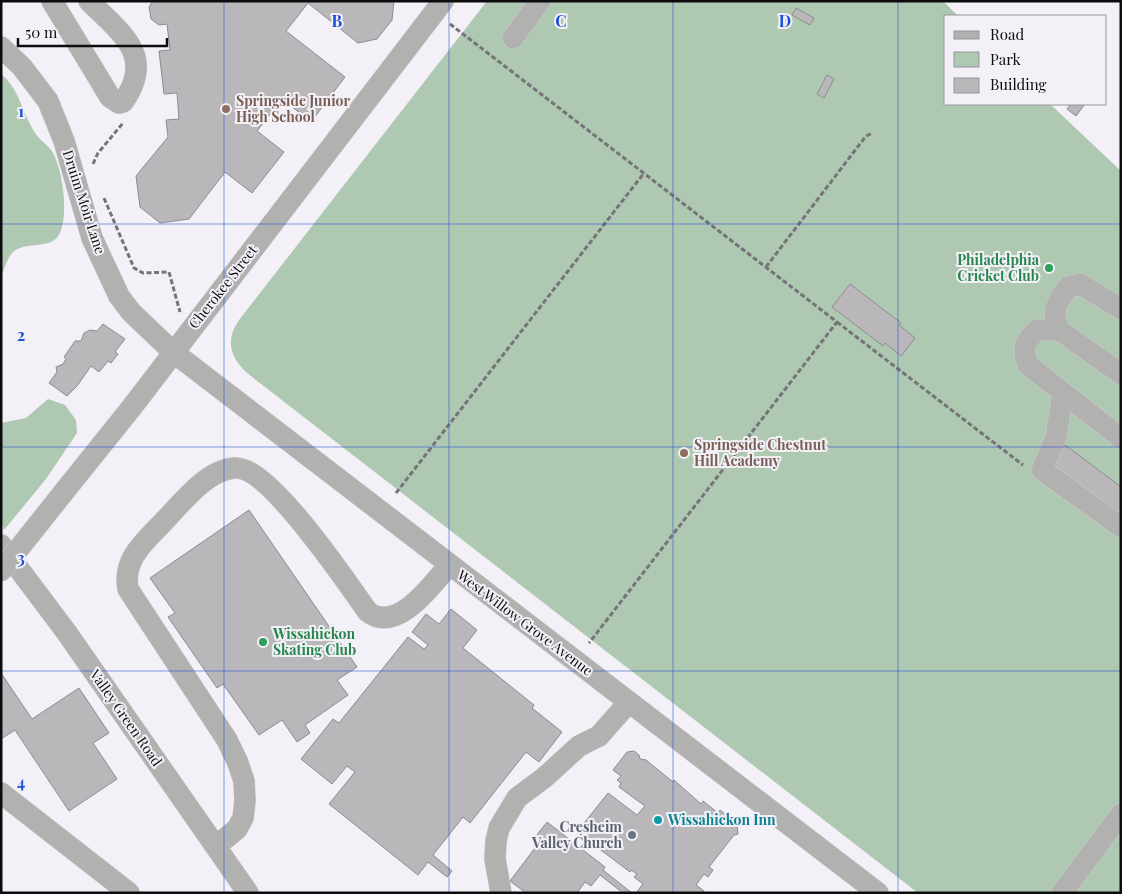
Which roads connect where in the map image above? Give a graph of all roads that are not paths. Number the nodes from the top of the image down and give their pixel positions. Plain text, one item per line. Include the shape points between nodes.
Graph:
1 (52, 1) edge
2 (89, 1) edge
3 (540, 1) edge
4 (443, 10) edge
5 (513, 38) dead end
6 (1, 47) edge
7 (1121, 309) edge
8 (1059, 330) junction
9 (173, 352) junction
10 (1121, 374) edge
11 (1063, 393) junction
12 (1121, 438) edge
13 (1121, 527) edge
14 (1, 545) edge
15 (449, 565) junction
16 (1, 571) edge
17 (629, 702) junction
18 (1, 792) edge
19 (1121, 814) edge
20 (216, 846) junction
21 (129, 893) edge
22 (248, 893) edge
23 (501, 893) edge
24 (878, 893) edge
25 (1062, 893) edge

1 - 2 street via 110,97 123,102 136,81 138,66 134,52 126,39
3 - 5 street
4 - 9 street, Cherokee Street
6 - 9 street, Druim Moir Lane via 22,67 48,101 64,141 92,238 119,296 130,312
7 - 8 street via 1080,284 1068,287 1057,301 1054,316
8 - 10 street
8 - 11 street via 1037,330 1026,340 1024,352 1028,366
9 - 15 street, West Willow Grove Avenue
9 - 16 street, Cherokee Street, bridge
11 - 12 street
11 - 13 street via 1056,437 1042,470
14 - 20 street, Valley Green Road
15 - 17 street, West Willow Grove Avenue
15 - 20 street via 404,611 386,619 375,617 274,491 255,474 235,467 223,470 206,481 133,556 126,577 128,589 227,740 244,781 242,818 237,829
17 - 23 street via 599,736 579,746 517,798 496,840 494,859
17 - 24 street, West Willow Grove Avenue
18 - 21 street
19 - 25 street
20 - 22 street, Valley Green Road

